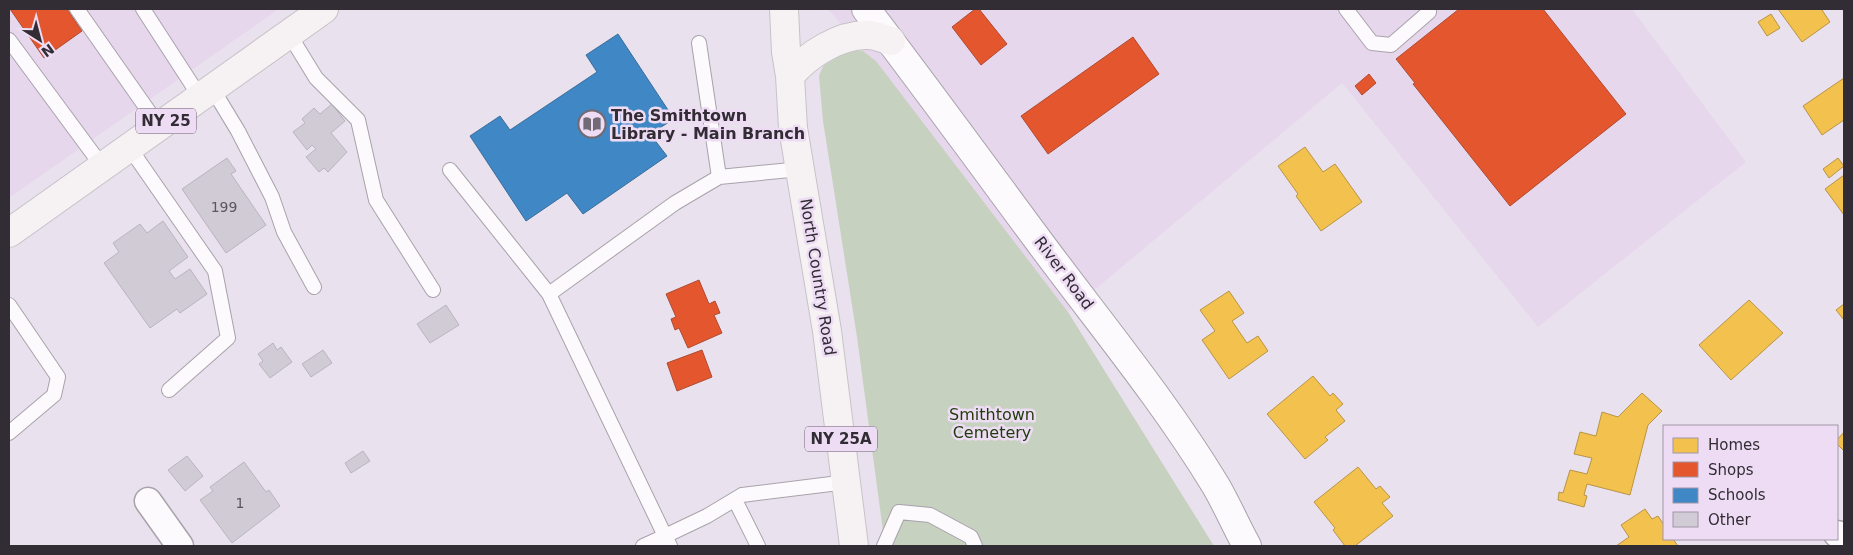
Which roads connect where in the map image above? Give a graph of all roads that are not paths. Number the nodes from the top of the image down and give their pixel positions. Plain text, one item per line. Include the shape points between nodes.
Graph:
1 (77, 9) edge
2 (324, 9) edge
3 (784, 9) edge
4 (866, 9) edge
5 (1346, 9) edge
6 (1428, 9) edge
7 (147, 10) edge
8 (289, 34) junction
9 (9, 40) edge
10 (891, 41) junction
11 (699, 43) dead end
12 (790, 76) junction
13 (206, 93) junction
14 (159, 126) junction
15 (129, 147) junction
16 (102, 166) junction
17 (800, 169) junction
18 (450, 170) dead end
19 (719, 177) junction
20 (10, 229) edge
21 (314, 287) dead end
22 (433, 290) dead end
23 (549, 294) junction
24 (9, 305) edge
25 (169, 390) dead end
26 (9, 433) edge
27 (847, 482) junction
28 (735, 500) junction
29 (148, 501) dead end
30 (668, 541) edge
31 (180, 546) edge
32 (643, 546) edge
33 (758, 546) edge
34 (854, 546) edge
35 (884, 546) edge
36 (975, 546) edge
37 (1247, 546) edge

1 - 14 lane
2 - 8 main road, NY 25
3 - 12 main road, North Country Road / NY 25A
4 - 10 street, River Road
5 - 6 lane via 1372,43 1391,45 1429,12
7 - 13 lane
8 - 13 main road, NY 25
8 - 22 lane via 316,78 358,120 376,200
9 - 16 lane
10 - 12 main road via 870,35 847,38 816,53
10 - 37 street, River Road via 1180,430 1217,488
11 - 19 lane
12 - 17 main road, North Country Road / NY 25A via 793,128
13 - 14 main road, NY 25
13 - 21 lane via 238,130 272,197 284,232
14 - 15 main road, NY 25
15 - 16 main road, NY 25
15 - 25 lane via 215,271 228,338
16 - 20 main road, NY 25
17 - 19 lane
17 - 27 main road, North Country Road / NY 25A via 827,331
18 - 23 lane
19 - 23 lane via 675,203
23 - 30 lane
24 - 26 lane via 58,377 54,395
27 - 28 lane via 742,495
27 - 34 main road, North Country Road / NY 25A
28 - 30 lane
28 - 33 lane
29 - 31 street
30 - 32 lane
35 - 36 lane via 899,512 930,515 971,537

